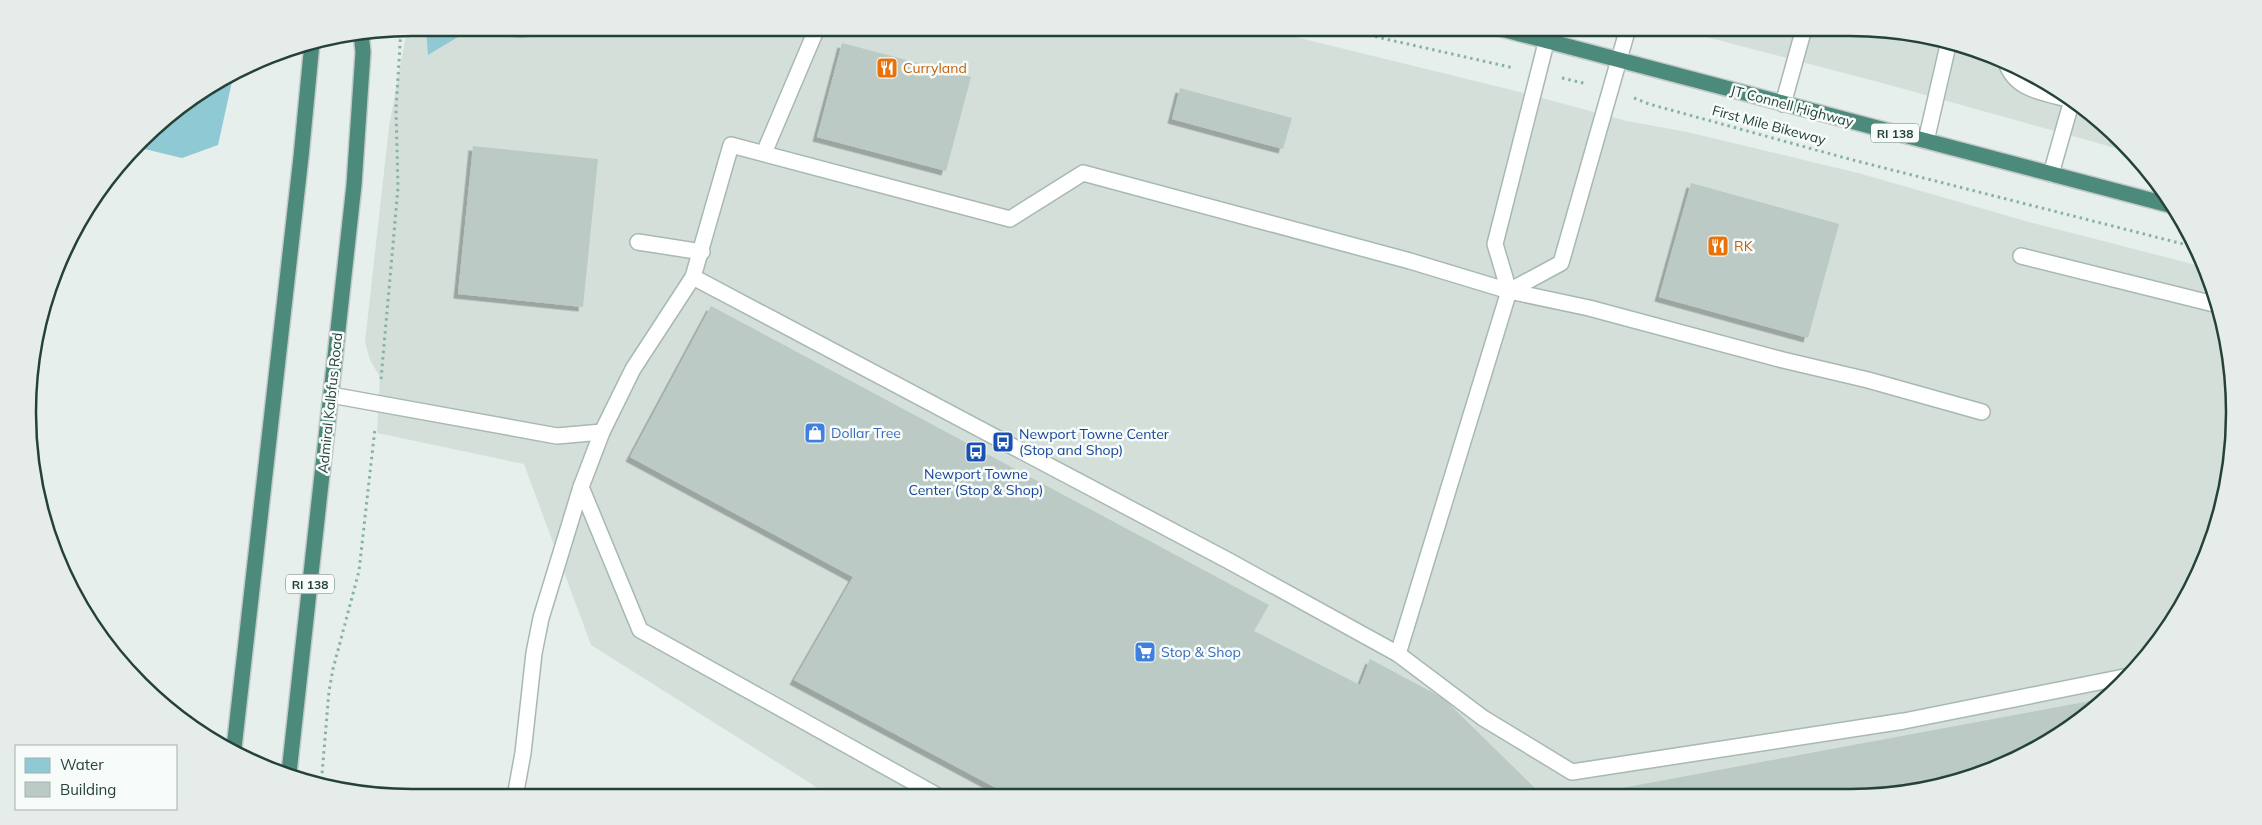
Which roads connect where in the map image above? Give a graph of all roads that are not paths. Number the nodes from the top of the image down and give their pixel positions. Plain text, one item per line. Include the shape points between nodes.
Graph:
1 (814, 36) edge
2 (1540, 36) edge
3 (1546, 36) edge
4 (1626, 36) edge
5 (1802, 36) edge
6 (362, 39) edge
7 (367, 39) edge
8 (1948, 49) edge
9 (311, 50) edge
10 (363, 52) junction
11 (1618, 60) junction
12 (2010, 73) edge
13 (2050, 94) edge
14 (1783, 104) junction
15 (2070, 108) edge
16 (1926, 141) junction
17 (764, 153) junction
18 (2050, 174) junction
19 (2162, 203) edge
20 (638, 242) dead end
21 (702, 252) junction
22 (2021, 256) dead end
23 (693, 277) junction
24 (1509, 291) junction
25 (2209, 303) edge
26 (331, 394) junction
27 (1982, 412) dead end
28 (602, 432) junction
29 (581, 487) junction
30 (1398, 654) junction
31 (2116, 679) edge
32 (234, 744) edge
33 (290, 768) edge
34 (516, 789) edge
35 (925, 789) edge

1 - 17 lane
2 - 24 lane via 1539,73 1495,244
3 - 11 highway, JT Connell Highway / RI 138
4 - 11 lane
5 - 14 lane
6 - 10 highway, Admiral Kalbfus Road
7 - 10 highway, RI 138
8 - 16 lane
9 - 32 highway
10 - 26 highway, Admiral Kalbfus Road / RI 138 via 354,185
11 - 14 highway, JT Connell Highway / RI 138
11 - 24 lane via 1561,263
12 - 13 lane via 2026,88
14 - 16 highway, JT Connell Highway / RI 138
15 - 18 lane
16 - 18 highway, JT Connell Highway / RI 138
17 - 21 lane via 731,145
17 - 24 lane via 1010,219 1083,173
18 - 19 highway, JT Connell Highway / RI 138
20 - 21 lane
21 - 23 lane
22 - 25 lane
23 - 28 lane via 634,369
23 - 30 lane
24 - 27 lane via 1589,308
24 - 30 lane
26 - 28 lane via 557,436
26 - 33 highway, Admiral Kalbfus Road / RI 138
28 - 29 lane
29 - 34 lane via 558,556 537,636 524,754
29 - 35 lane via 640,630
30 - 31 lane via 1483,718 1572,772 1904,721

